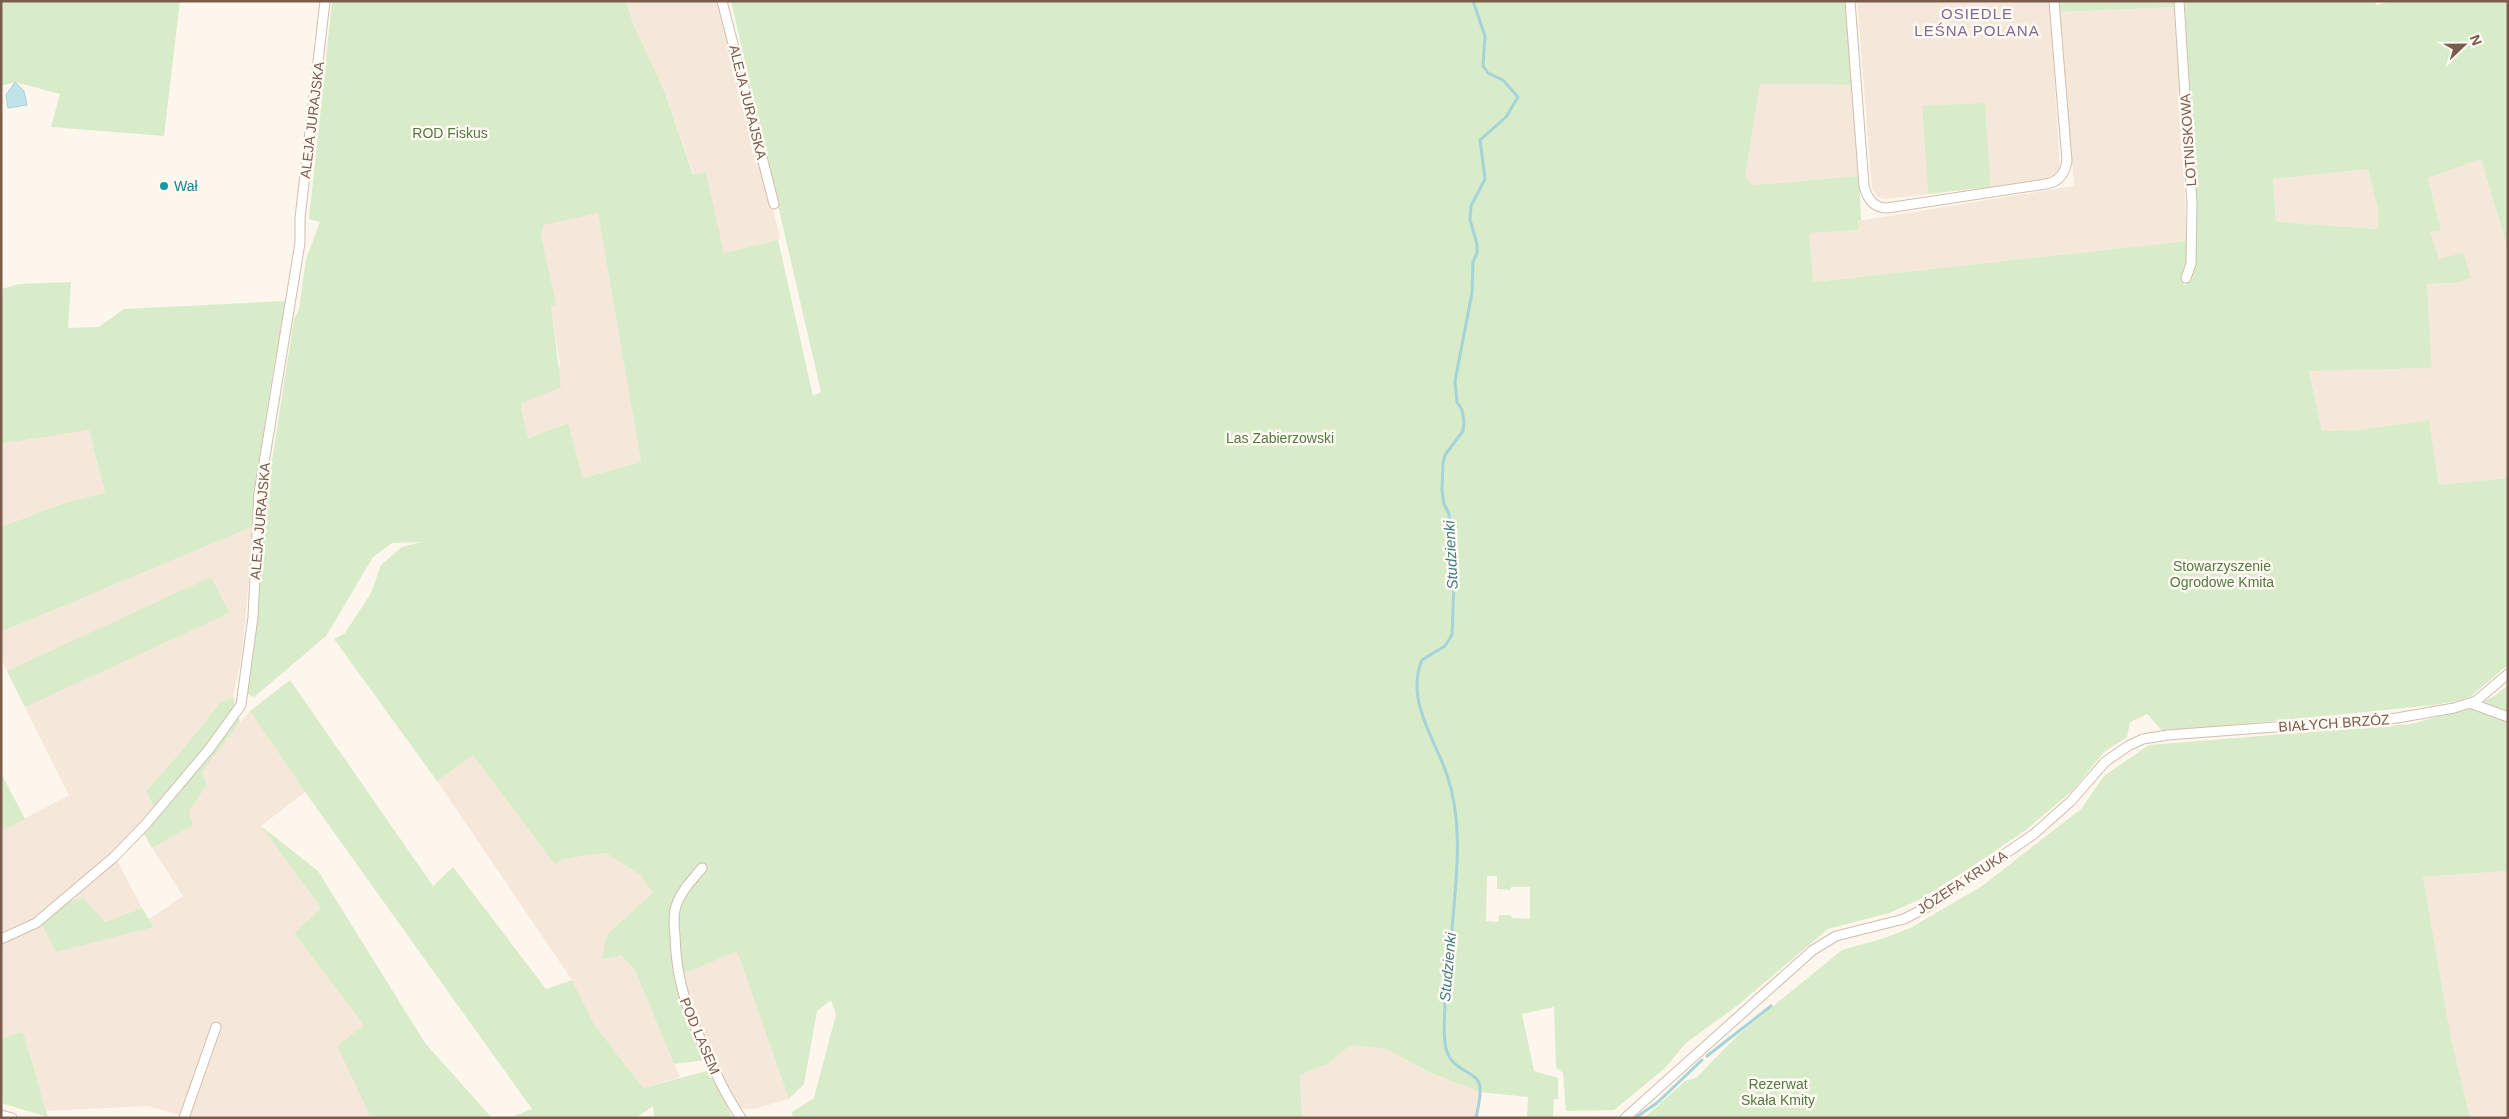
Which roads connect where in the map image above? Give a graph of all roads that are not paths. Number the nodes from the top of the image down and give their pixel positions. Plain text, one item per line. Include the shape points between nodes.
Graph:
1 (325, 1) edge
2 (722, 1) edge
3 (1850, 1) edge
4 (2054, 1) edge
5 (2179, 1) edge
6 (774, 204) dead end
7 (2186, 278) dead end
8 (2507, 675) edge
9 (2470, 703) junction
10 (2508, 717) edge
11 (2148, 738) joint
12 (702, 868) dead end
13 (1, 939) edge
14 (216, 1027) dead end
15 (1, 1115) edge
16 (12, 1118) edge
17 (184, 1118) edge
18 (741, 1118) edge
19 (1625, 1118) edge

1 - 13 street, ALEJA JURAJSKA via 300,218 300,243 259,493 253,617 241,705 204,755 114,857 36,923
2 - 6 street, ALEJA JURAJSKA
3 - 4 street via 1864,186 1872,202 1886,208 2046,184 2063,173 2066,161
5 - 7 street, LOTNISKOWA via 2192,204 2191,264
8 - 9 street, BIAŁYCH BRZÓZ
9 - 10 street
9 - 11 street, BIAŁYCH BRZÓZ via 2397,718
11 - 19 street, JÓZEFA KRUKA via 2128,746 2105,762 2071,801 2034,834 1929,906 1904,919 1836,936 1814,950
12 - 18 street, POD LASEM via 682,892 675,907 678,974 684,1003 696,1032 727,1097
14 - 17 street
15 - 16 street

